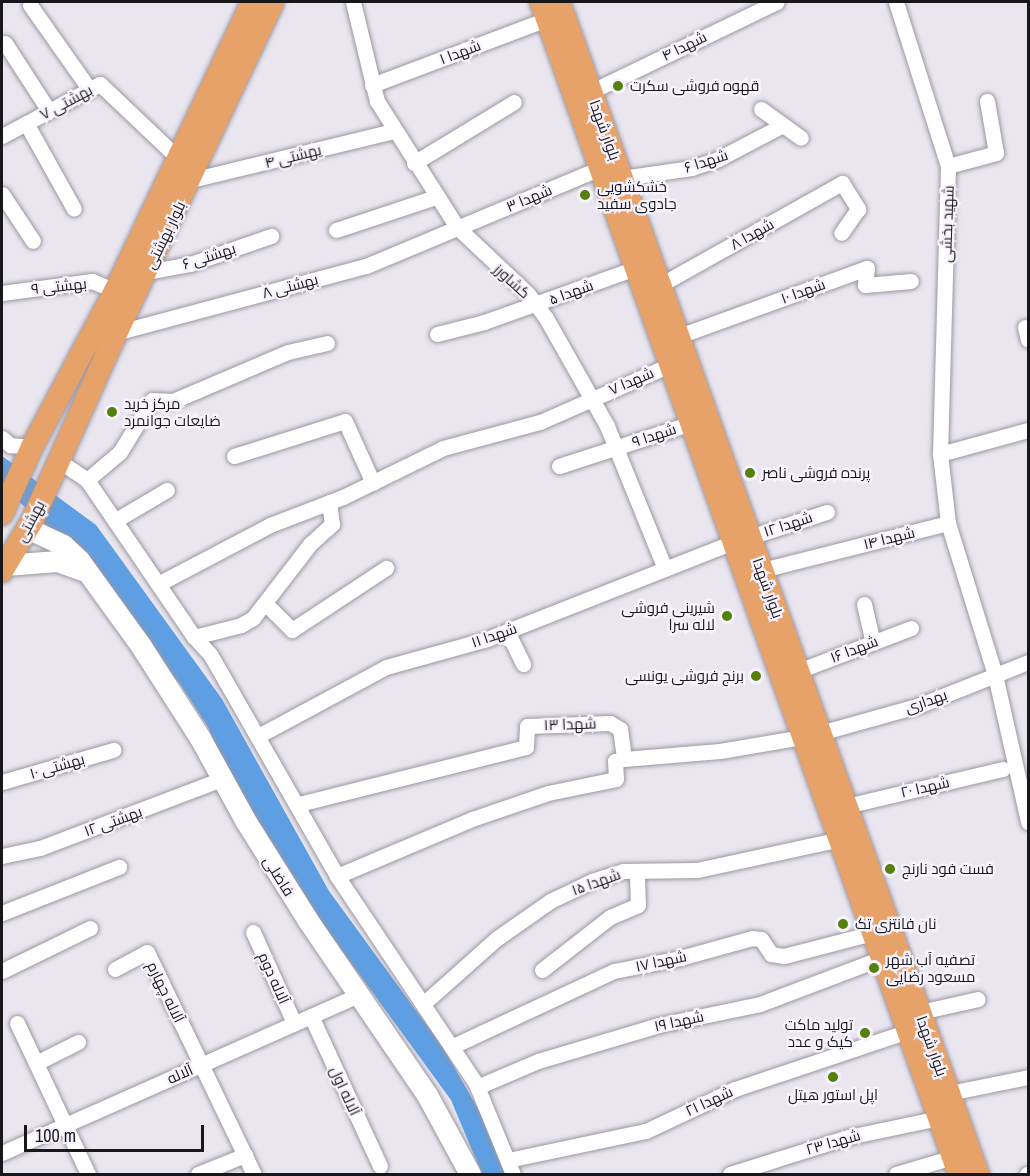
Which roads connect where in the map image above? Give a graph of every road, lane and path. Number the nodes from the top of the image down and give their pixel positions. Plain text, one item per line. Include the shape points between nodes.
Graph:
1 (252, 2) edge
2 (273, 2) edge
3 (353, 2) edge
4 (777, 2) edge
5 (896, 2) edge
6 (30, 5) dead end
7 (549, 8) edge
8 (5, 43) dead end
9 (372, 85) junction
10 (90, 90) junction
11 (591, 91) junction
12 (987, 100) dead end
13 (514, 102) dead end
14 (761, 109) dead end
15 (49, 111) junction
16 (26, 123) junction
17 (783, 125) junction
18 (394, 131) junction
19 (3, 132) edge
20 (801, 138) dead end
21 (178, 158) junction
22 (414, 163) junction
23 (948, 166) junction
24 (600, 168) junction
25 (622, 178) junction
26 (191, 180) junction
27 (2, 194) edge
28 (436, 197) junction
29 (74, 209) dead end
30 (457, 227) junction
31 (336, 230) dead end
32 (841, 233) dead end
33 (270, 236) dead end
34 (33, 241) dead end
35 (636, 268) junction
36 (147, 272) junction
37 (911, 281) dead end
38 (660, 285) junction
39 (115, 291) junction
40 (2, 293) edge
41 (536, 305) junction
42 (119, 332) junction
43 (437, 334) dead end
44 (679, 336) junction
45 (327, 343) dead end
46 (90, 354) junction
47 (670, 365) junction
48 (592, 398) junction
49 (691, 423) junction
50 (1029, 430) edge
51 (2, 438) edge
52 (616, 447) junction
53 (30, 451) junction
54 (940, 454) junction
55 (234, 456) dead end
56 (57, 465) junction
57 (559, 466) dead end
58 (87, 480) junction
59 (373, 483) junction
60 (167, 490) dead end
61 (329, 502) junction
62 (3, 510) edge
63 (827, 512) dead end
64 (116, 520) junction
65 (948, 523) junction
66 (29, 525) junction
67 (742, 539) junction
68 (3, 568) edge
69 (386, 568) dead end
70 (665, 569) junction
71 (762, 570) junction
72 (90, 576) junction
73 (158, 584) junction
74 (265, 603) junction
75 (864, 604) dead end
76 (911, 628) dead end
77 (507, 631) junction
78 (194, 637) junction
79 (873, 642) junction
80 (1029, 662) edge
81 (523, 664) dead end
82 (798, 671) junction
83 (995, 675) junction
84 (812, 735) junction
85 (258, 736) junction
86 (113, 750) dead end
87 (624, 759) junction
88 (1003, 769) dead end
89 (222, 779) junction
90 (2, 782) edge
91 (298, 804) junction
92 (846, 806) junction
93 (1029, 822) edge
94 (840, 839) junction
95 (2, 856) edge
96 (119, 867) dead end
97 (637, 871) junction
98 (337, 876) junction
99 (2, 913) edge
100 (90, 928) dead end
101 (253, 932) dead end
102 (873, 933) junction
103 (882, 958) junction
104 (115, 969) dead end
105 (542, 970) dead end
106 (2, 971) edge
107 (358, 995) junction
108 (978, 999) dead end
109 (423, 1004) junction
110 (910, 1010) junction
111 (311, 1016) junction
112 (17, 1023) dead end
113 (294, 1023) junction
114 (78, 1042) dead end
115 (453, 1046) junction
116 (36, 1063) junction
117 (201, 1065) junction
118 (1029, 1077) edge
119 (477, 1087) junction
120 (949, 1093) junction
121 (939, 1118) junction
122 (65, 1125) junction
123 (2, 1153) edge
124 (245, 1155) junction
125 (380, 1166) dead end
126 (956, 1166) edge
127 (510, 1167) edge
128 (88, 1174) edge
129 (198, 1174) edge
130 (254, 1174) edge
131 (470, 1174) edge
132 (730, 1174) edge
133 (896, 1174) edge
134 (978, 1174) edge

1 - 21 main road, بلوار بهشتی
2 - 26 main road, بلوار بهشتی
3 - 9 street, کشاورز
4 - 11 street, شهدا ۴
5 - 23 street, شهید بخشی
6 - 10 street
7 - 9 street, شهدا ۱
7 - 11 main road, بلوار شهدا
7 - 24 main road, بلوار شهدا
8 - 15 street
9 - 18 street, کشاورز
10 - 15 street, بهشتی ۷
10 - 21 street, بهشتی ۷ via 100,84
11 - 25 main road, بلوار شهدا
12 - 23 street via 996,153
13 - 22 street
14 - 17 street
15 - 16 street, بهشتی ۷
16 - 19 street, بهشتی ۷
16 - 29 street
17 - 20 street
17 - 25 street, شهدا ۶ via 718,159 691,168
18 - 22 street, کشاورز
18 - 26 street, یهشتی ۴
21 - 39 main road, بلوار بهشتی
22 - 28 street, کشاورز
23 - 54 street, شهید بخشی
24 - 30 street, شهدا ۳
24 - 35 main road, بلوار شهدا
25 - 38 main road, بلوار شهدا
26 - 36 main road, بلوار بهشتی
27 - 34 street
28 - 30 street, کشاورز
28 - 31 street
30 - 41 street, کشاورز
30 - 42 street, بهشتی ۸ via 366,266
32 - 38 street, شهدا ۸ via 858,209 842,183
33 - 36 street, بهشتی ۶ via 190,264
35 - 41 street, شهدا ۵
35 - 47 main road, بلوار شهدا
36 - 42 main road, بلوار بهشتی
37 - 44 street, شهدا ۱۰ via 865,285 867,268
38 - 44 main road, بلوار شهدا
39 - 40 street, بهشتی ۹ via 92,281
39 - 46 main road, بلوار بهشتی
41 - 43 street, شهدا ۵
41 - 48 street, کشاورز
42 - 46 main road, بلوار بهشتی
44 - 67 main road, بلوار شهدا
45 - 58 street via 288,352 173,401 152,400 120,452
46 - 53 main road, بلوار بهشتی
46 - 56 main road, بلوار بهشتی via 96,376
47 - 48 street, شهدا ۷
47 - 49 main road, بلوار شهدا
48 - 52 street, کشاورز
48 - 59 street, شهدا ۷ via 540,422 463,440
49 - 52 street, شهدا ۹
49 - 67 main road, بلوار شهدا
50 - 54 street
51 - 53 street
52 - 57 street, شهدا ۹
52 - 70 street, کشاورز
53 - 62 main road, بهشتی
54 - 65 street
55 - 59 street via 345,421
56 - 58 street
56 - 66 main road, بهشتی
58 - 64 street
59 - 61 street, شهدا ۷
60 - 64 street
61 - 73 street, شهدا ۷ via 270,525
61 - 74 street via 332,524 310,544
63 - 67 street, شهدا ۱۲
64 - 73 street
65 - 71 street, شهدا ۱۴
65 - 83 street
66 - 68 main road, بهشتی
66 - 72 main road, فاضلی via 63,545
67 - 70 street, شهدا ۱۱
67 - 71 main road, بلوار شهدا
67 - 84 main road, بلوار شهدا
68 - 72 main road, فاضلی via 57,561 74,564
69 - 74 street via 292,630
70 - 77 street, شهدا ۱۱
71 - 82 main road, بلوار شهدا
72 - 89 main road, فاضلی via 141,646
73 - 78 street
74 - 78 street via 241,625
75 - 79 street
76 - 79 street, شهدا ۱۶
77 - 81 street
77 - 85 street, شهدا ۱۱ via 386,667
78 - 85 street via 210,654
79 - 82 street, شهدا ۱۶
80 - 83 street, بهداری
82 - 84 main road, بلوار شهدا
83 - 84 street, بهداری via 920,705
83 - 93 street
84 - 87 street via 720,751
84 - 92 main road, بلوار شهدا
84 - 94 main road, بلوار شهدا
85 - 91 street
86 - 90 street, بهشتی ۱۰
87 - 91 street, شهدا ۱۳ via 620,729 610,723 527,726 526,747
87 - 98 street via 615,761 616,779 548,793 472,819
88 - 92 street, شهدا ۲۰
89 - 95 street, بهشتی ۱۲ via 40,848
89 - 107 main road, فاضلی via 263,850
91 - 98 street
92 - 110 main road, بلوار شهدا
94 - 97 street, شهدا ۱۵ via 697,870
94 - 102 main road, بلوار شهدا
96 - 99 street
97 - 105 street via 638,905 610,917
97 - 109 street, شهدا ۱۵ via 591,881 550,901 496,939
98 - 109 street
100 - 106 street
101 - 113 street, آلاله دوم
102 - 103 main road, بلوار شهدا
102 - 115 street, شهدا ۱۷ via 784,956 771,954 761,939 752,938 614,971
103 - 110 main road, بلوار شهدا
103 - 119 street, شهدا ۱۹ via 760,1004 659,1025 538,1060
104 - 117 street, آلاله چهارم via 147,952
107 - 111 street, آلاله
107 - 131 main road, فاضلی via 427,1095
108 - 110 street, شهدا ۲۱
109 - 115 street
110 - 120 main road, بلوار شهدا
110 - 121 main road, بلوار شهدا
110 - 127 street, شهدا ۲۱ via 646,1131
111 - 113 street, آلاله
111 - 125 street, آلاله اول
112 - 116 street
113 - 117 street, آلاله
114 - 116 street
115 - 119 street
116 - 122 street
117 - 122 street, آلاله
117 - 124 street
118 - 120 street
119 - 127 street
120 - 134 main road, بلوار شهدا
121 - 126 main road, بلوار شهدا
121 - 132 street, شهدا ۲۳ via 848,1137
122 - 123 street, آلاله
122 - 128 street
124 - 129 street
124 - 130 street
126 - 133 street

